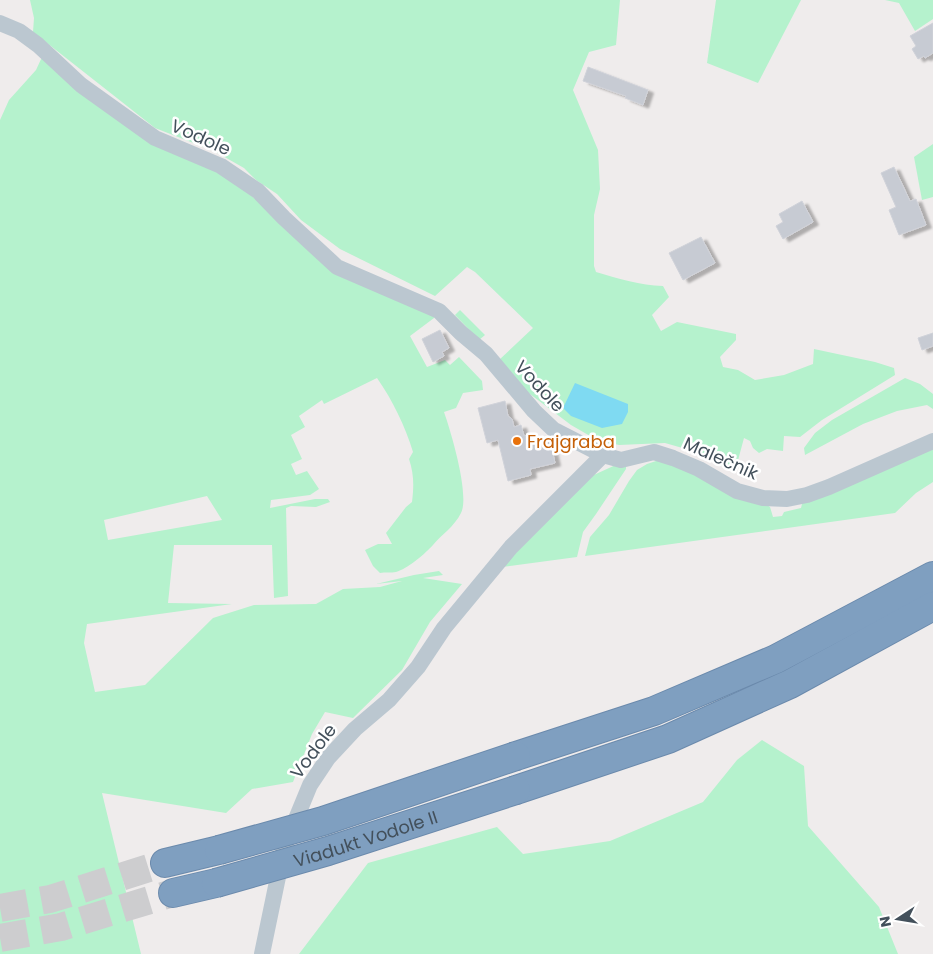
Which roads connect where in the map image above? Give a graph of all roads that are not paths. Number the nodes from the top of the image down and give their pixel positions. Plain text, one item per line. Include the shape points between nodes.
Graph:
1 (0, 23) edge
2 (933, 441) edge
3 (603, 455) junction
4 (933, 576) edge
5 (933, 606) edge
6 (165, 863) tunnel mouth
7 (174, 894) tunnel mouth
8 (262, 954) edge

1 - 3 street, Vodole via 19,31 38,45 81,85 155,138 221,166 258,191 338,267 439,311 486,354 554,430
2 - 3 street, Malečnik via 829,487 786,499 763,498 737,491 699,469 654,452 621,460
3 - 8 street, Vodole via 511,547 444,628 418,667 389,700 328,758 310,785 284,848
4 - 6 highway, Viadukt Vodole II, bridge via 776,659 654,711 323,821
5 - 7 highway, Viadukt Vodole II, bridge via 790,684 668,739 338,848

